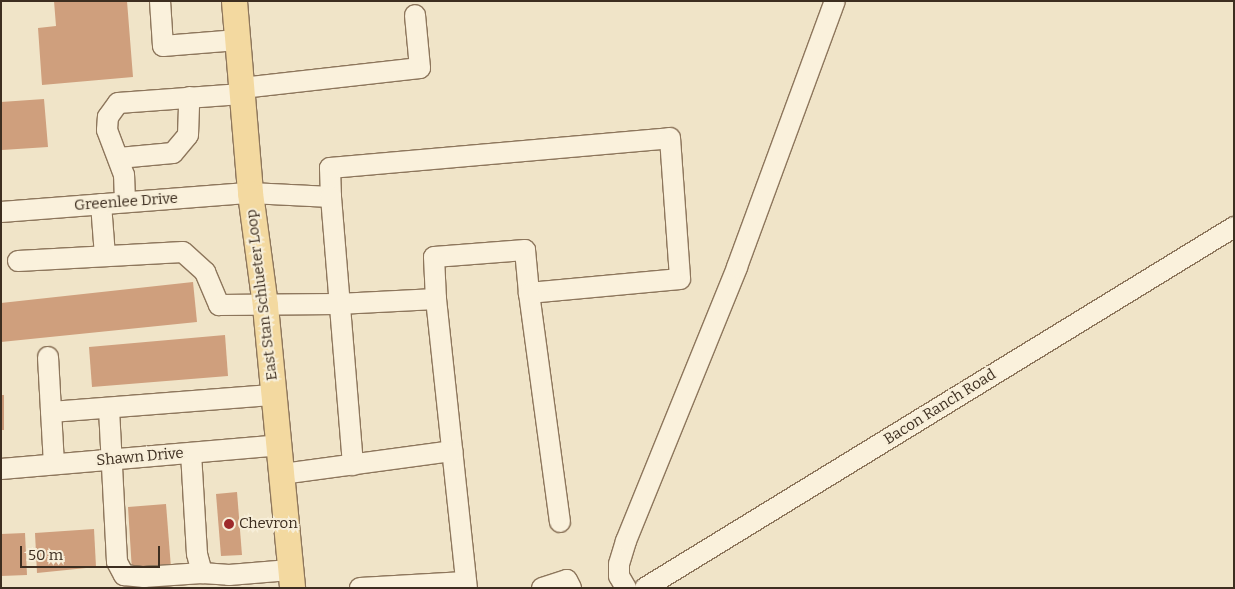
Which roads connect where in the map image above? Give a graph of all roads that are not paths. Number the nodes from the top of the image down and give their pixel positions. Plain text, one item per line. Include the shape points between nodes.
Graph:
1 (160, 1) edge
2 (234, 1) edge
3 (835, 1) edge
4 (415, 14) dead end
5 (238, 40) junction
6 (242, 91) junction
7 (189, 97) junction
8 (119, 158) junction
9 (250, 193) junction
10 (330, 197) junction
11 (125, 202) junction
12 (101, 204) junction
13 (1, 212) edge
14 (1234, 227) edge
15 (105, 256) junction
16 (18, 261) dead end
17 (529, 293) junction
18 (436, 299) junction
19 (338, 304) junction
20 (265, 306) junction
21 (48, 358) dead end
22 (274, 395) junction
23 (109, 409) junction
24 (51, 412) junction
25 (279, 445) junction
26 (452, 451) junction
27 (191, 453) junction
28 (112, 459) junction
29 (54, 464) junction
30 (354, 465) junction
31 (1, 469) edge
32 (282, 474) junction
33 (560, 522) dead end
34 (202, 573) junction
35 (291, 579) edge
36 (466, 585) edge
37 (360, 588) edge
38 (542, 588) edge
39 (571, 588) edge
40 (626, 588) edge
41 (646, 588) edge

1 - 5 street via 163,46
2 - 5 main road, East Stan Schlueter Loop
3 - 40 street via 736,267 626,541 619,564
4 - 6 street via 420,68
5 - 6 main road, East Stan Schlueter Loop
6 - 7 street
6 - 9 main road, East Stan Schlueter Loop
7 - 8 street via 188,135 173,154
7 - 8 street via 118,103 108,117 107,130
8 - 11 street via 124,176
9 - 10 street, Greenlee Drive
9 - 11 street, Greenlee Drive
9 - 20 main road, East Stan Schlueter Loop
10 - 17 street via 330,168 670,138 680,279
10 - 19 street
11 - 12 street, Greenlee Drive
12 - 13 street, Greenlee Drive
12 - 15 street
14 - 41 street, Bacon Ranch Road
15 - 16 street
15 - 20 street via 183,252 205,272 219,305
17 - 18 street via 525,250 434,257
17 - 33 street
18 - 19 street
18 - 26 street
19 - 20 street
19 - 30 street
20 - 22 main road, East Stan Schlueter Loop
21 - 24 street
22 - 23 street
22 - 25 main road, East Stan Schlueter Loop
23 - 24 street
23 - 28 street
24 - 29 street
25 - 27 street, Shawn Drive
25 - 32 main road, East Stan Schlueter Loop
26 - 30 street
26 - 36 street
27 - 28 street, Shawn Drive
27 - 34 street via 197,554
28 - 29 street, Shawn Drive
28 - 34 street via 117,562 124,575 144,578
29 - 31 street, Shawn Drive
30 - 32 street
32 - 35 main road, East Stan Schlueter Loop
34 - 35 street
36 - 37 street
38 - 39 street via 566,580

